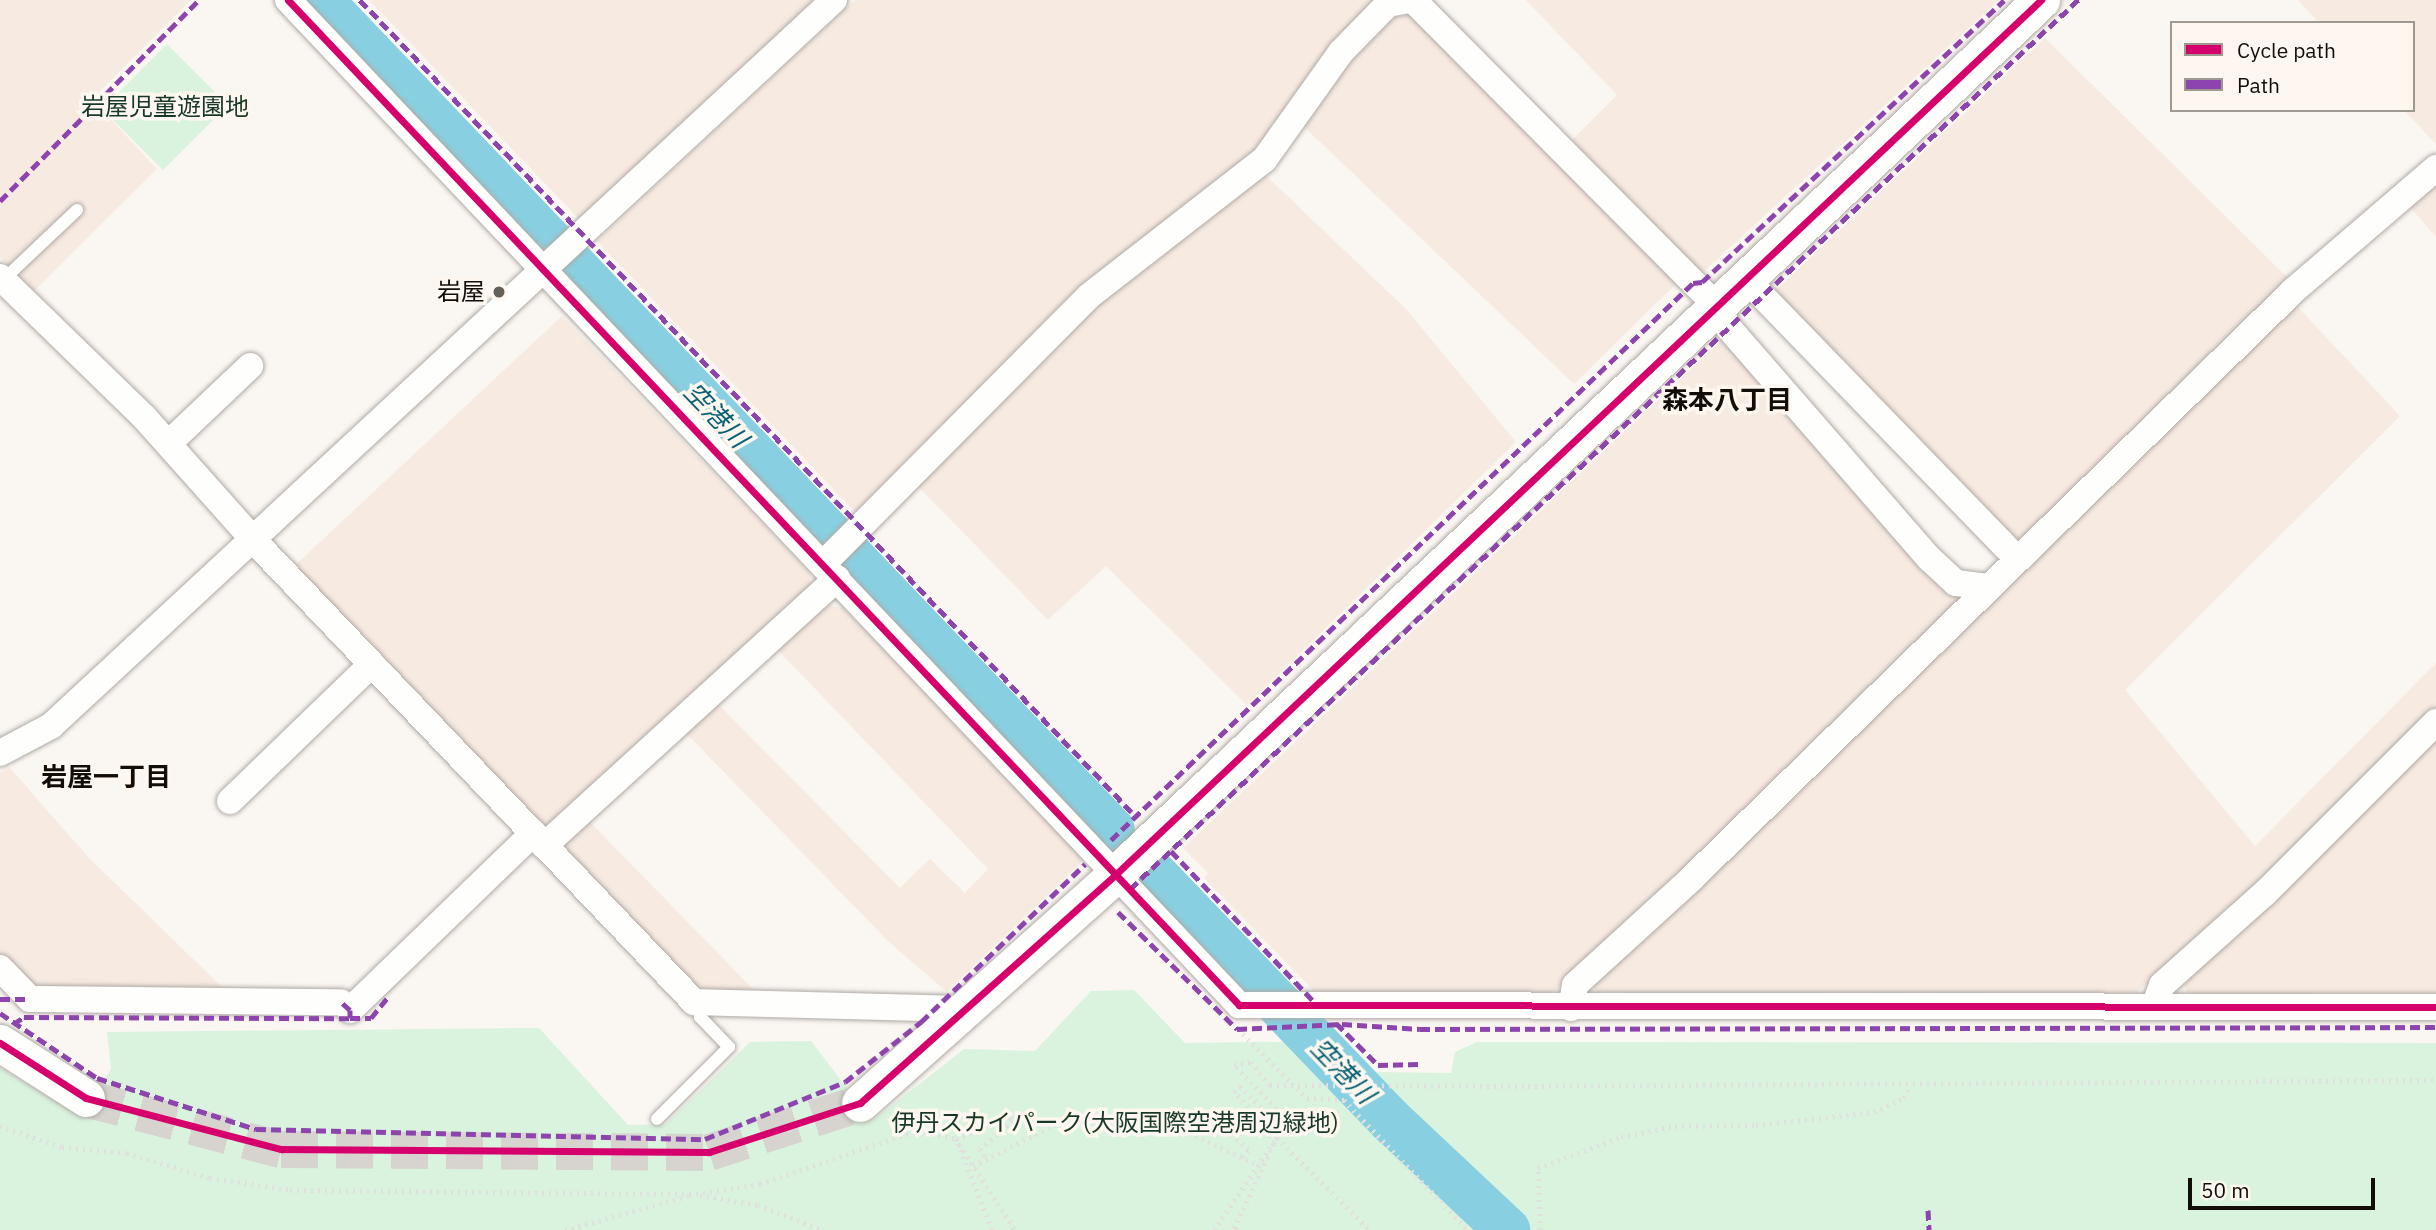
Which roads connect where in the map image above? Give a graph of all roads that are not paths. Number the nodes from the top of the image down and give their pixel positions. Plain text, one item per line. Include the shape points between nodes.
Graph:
1 (288, 0) edge
2 (834, 0) edge
3 (1411, 0) edge
4 (2041, 0) edge
5 (2436, 168) edge
6 (77, 210) dead end
7 (548, 265) junction
8 (2, 278) edge
9 (1746, 279) junction
10 (1717, 306) junction
11 (250, 366) dead end
12 (169, 443) junction
13 (255, 538) junction
14 (2008, 549) dead end
15 (831, 566) junction
16 (1990, 587) junction
17 (372, 664) junction
18 (2436, 722) edge
19 (0, 753) edge
20 (230, 801) dead end
21 (538, 840) junction
22 (1116, 874) junction
23 (0, 968) edge
24 (701, 1003) junction
25 (2154, 1007) junction
26 (2436, 1007) edge
27 (1571, 1008) junction
28 (970, 1009) junction
29 (0, 1043) edge
30 (86, 1098) tunnel mouth
31 (860, 1103) tunnel mouth
32 (657, 1119) dead end

1 - 7 street
2 - 7 street
3 - 10 street
3 - 15 street via 1388,5 1341,52 1264,160 1089,296 859,528
4 - 9 street
5 - 16 street via 2293,291
6 - 8 lane
7 - 13 street
7 - 15 street
8 - 12 street
9 - 10 street
9 - 14 street
10 - 16 street via 1728,327 1930,559 1956,583
10 - 22 street
11 - 12 street
12 - 13 street
13 - 17 street
13 - 19 street via 51,726
15 - 21 street
15 - 22 street
16 - 27 street via 1692,878 1575,985
17 - 20 street
17 - 21 street
18 - 25 street via 2265,893 2162,985
21 - 23 street via 345,1006 30,999
21 - 24 street via 694,1002
22 - 27 street via 1239,1006
22 - 28 street
24 - 28 street
24 - 32 lane via 700,1017 729,1047
25 - 26 street
25 - 27 street
28 - 31 street
29 - 30 street

